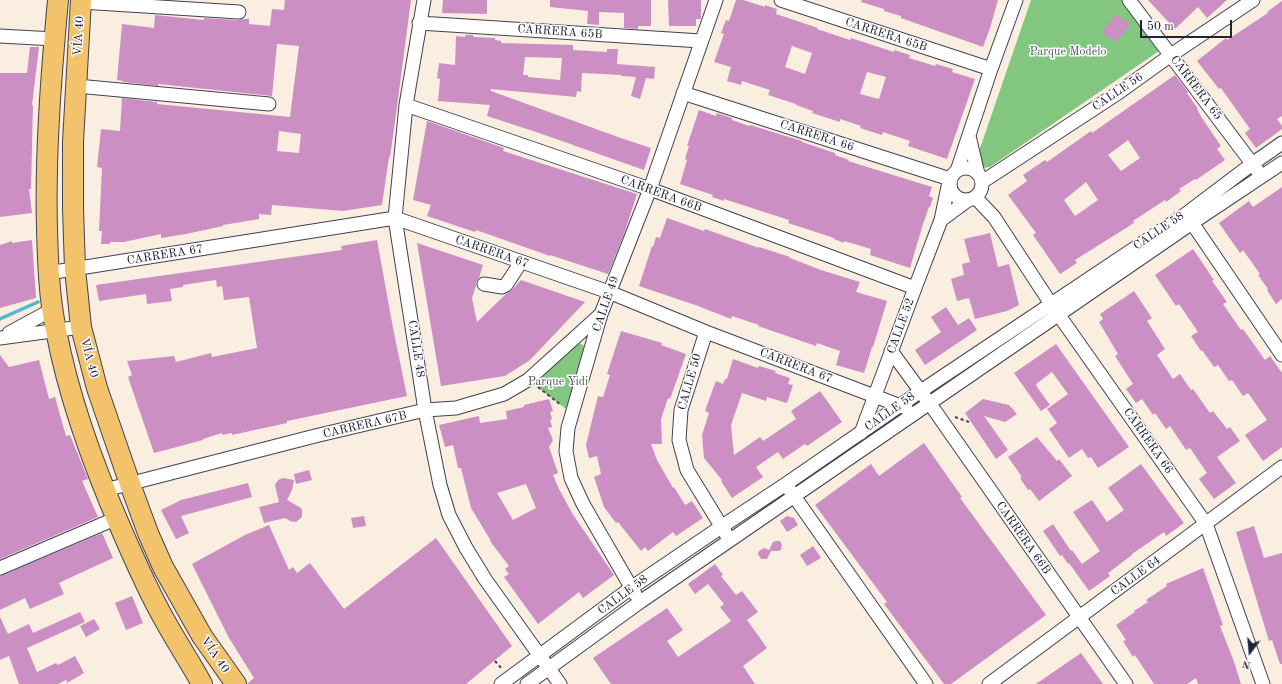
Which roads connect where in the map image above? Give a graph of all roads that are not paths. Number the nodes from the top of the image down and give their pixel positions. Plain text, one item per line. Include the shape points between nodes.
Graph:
1 (58, 0) edge
2 (424, 0) edge
3 (716, 0) edge
4 (781, 0) edge
5 (1016, 0) edge
6 (1129, 0) edge
7 (1253, 0) edge
8 (81, 1) edge
9 (167, 4) edge
10 (239, 12) dead end
11 (419, 23) junction
12 (0, 36) edge
13 (54, 39) junction
14 (701, 41) junction
15 (1171, 55) junction
16 (991, 69) junction
17 (77, 86) junction
18 (683, 93) junction
19 (269, 104) dead end
20 (406, 105) junction
21 (969, 136) junction
22 (1282, 143) edge
23 (1282, 163) edge
24 (1252, 164) junction
25 (1262, 176) junction
26 (952, 177) junction
27 (981, 180) junction
28 (650, 189) junction
29 (971, 199) junction
30 (395, 218) junction
31 (994, 218) junction
32 (1189, 218) junction
33 (941, 220) junction
34 (521, 262) junction
35 (75, 269) junction
36 (48, 273) junction
37 (484, 284) dead end
38 (915, 288) junction
39 (609, 292) junction
40 (53, 308) junction
41 (1055, 309) junction
42 (601, 314) junction
43 (81, 327) junction
44 (56, 330) junction
45 (706, 332) junction
46 (1, 338) edge
47 (891, 351) junction
48 (1282, 354) edge
49 (921, 391) junction
50 (875, 396) junction
51 (930, 403) junction
52 (900, 405) junction
53 (425, 410) junction
54 (917, 412) junction
55 (861, 432) junction
56 (1282, 467) edge
57 (130, 484) junction
58 (786, 484) junction
59 (104, 490) junction
60 (795, 496) junction
61 (117, 518) junction
62 (1206, 524) junction
63 (721, 527) junction
64 (730, 541) junction
65 (0, 568) edge
66 (631, 588) junction
67 (640, 602) junction
68 (1079, 617) junction
69 (539, 655) junction
70 (548, 668) junction
71 (202, 684) edge
72 (236, 684) edge
73 (501, 684) edge
74 (527, 684) edge
75 (560, 684) edge
76 (926, 684) edge
77 (989, 684) edge
78 (1126, 684) edge
79 (1263, 684) edge

1 - 13 highway, VÍA 40
2 - 11 street, CALLE 48
3 - 14 street, CALLE 49
4 - 16 street, CARRERA 65B
5 - 16 street, CALLE 52
6 - 15 street, CARRERA 65
7 - 15 street, CALLE 56
8 - 9 street
8 - 17 highway, VÍA 40
9 - 10 street
11 - 14 street, CARRERA 65B
11 - 20 street, CALLE 48
12 - 13 street
13 - 36 highway, VÍA 40 via 47,140
14 - 18 street, CALLE 49
15 - 24 street, CARRERA 65
15 - 27 street, CALLE 56 via 1118,93
16 - 21 street, CALLE 52
17 - 19 street
17 - 35 highway, VÍA 40 via 73,142
18 - 26 street, CARRERA 66
18 - 28 street, CALLE 49
20 - 28 street, CARRERA 66B
20 - 30 street, CALLE 48
21 - 26 street, CALLE 52
21 - 27 street
22 - 24 street, CALLE 58
23 - 25 street, CALLE 58
24 - 25 street, CARRERA 65
24 - 32 street, CALLE 58
25 - 32 street, CALLE 58
26 - 27 street via 966,168 972,169
26 - 29 street via 950,187 954,196 963,200
26 - 33 street, CALLE 52
27 - 29 street via 978,194
27 - 31 street, CARRERA 66
28 - 38 street, CARRERA 66B
28 - 39 street, CALLE 49
29 - 31 street, CARRERA 66
29 - 33 street
30 - 34 street, CARRERA 67
30 - 35 street, CARRERA 67
30 - 53 street, CALLE 48
31 - 41 street, CARRERA 66
32 - 41 street, CALLE 58
32 - 48 street
33 - 38 street, CALLE 52
34 - 37 street via 506,285 502,287
34 - 39 street, CARRERA 67
35 - 36 street, CARRERA 67
35 - 43 highway, VÍA 40
36 - 40 highway, VÍA 40
38 - 47 street, CALLE 52
39 - 42 street, CALLE 49
39 - 45 street, CARRERA 67
40 - 44 highway, VÍA 40
40 - 46 street
41 - 49 street, CALLE 58
41 - 51 street, CALLE 58
41 - 62 street, CARRERA 66
42 - 53 street, CARRERA 67B via 514,390 456,408
42 - 66 street, CALLE 49 via 568,428 566,451 571,478 583,504
43 - 44 street
43 - 57 highway, VÍA 40 via 97,388
44 - 46 street
44 - 59 highway, VÍA 40 via 74,406
45 - 50 street, CARRERA 67
45 - 63 street, CALLE 50 via 681,410 679,440 687,470
47 - 49 street
47 - 50 street, CALLE 52
49 - 51 street, CARRERA 66B
49 - 52 street, CALLE 58
50 - 52 street, CARRERA 67
50 - 55 street, CALLE 52
51 - 54 street, CALLE 58
51 - 68 street, CARRERA 66B
52 - 54 street, CARRERA 67
52 - 55 street, CALLE 58
53 - 57 street, CARRERA 67B
53 - 69 street, CALLE 48 via 440,485 449,515 485,579
54 - 60 street, CALLE 58
55 - 58 street, CALLE 58
56 - 62 street, CALLE 64
57 - 59 street, CARRERA 67B
57 - 72 highway, VÍA 40 via 167,574 202,636
58 - 60 street
58 - 63 street, CALLE 58
59 - 61 highway, VÍA 40
60 - 64 street, CALLE 58
60 - 76 street
61 - 65 street
61 - 71 highway, VÍA 40 via 164,620
62 - 68 street, CALLE 64
62 - 79 street, CARRERA 66
63 - 64 street, CALLE 50
63 - 66 street, CALLE 58
64 - 67 street, CALLE 58
66 - 67 street, CALLE 49
66 - 69 street, CALLE 58
67 - 70 street, CALLE 58
68 - 77 street, CALLE 64
68 - 78 street, CARRERA 66B
69 - 70 street, CALLE 48
69 - 73 street, CALLE 58
70 - 74 street, CALLE 58
70 - 75 street, CALLE 48

